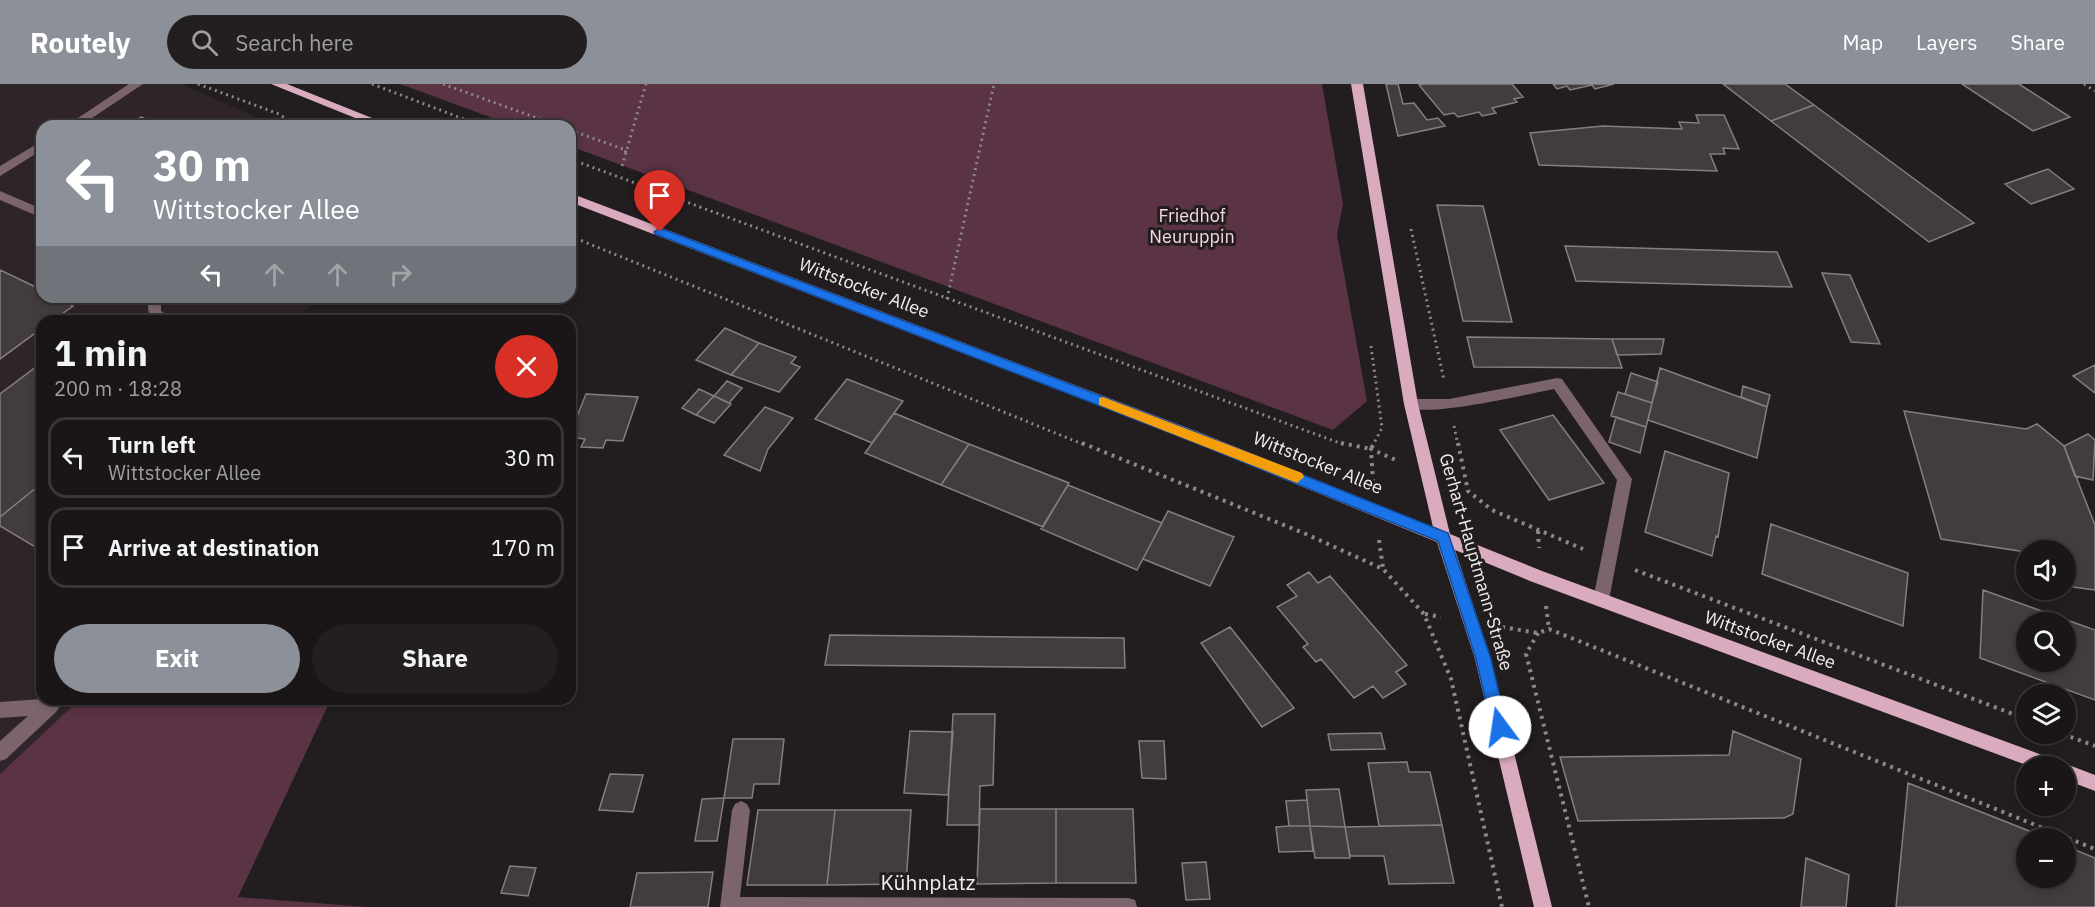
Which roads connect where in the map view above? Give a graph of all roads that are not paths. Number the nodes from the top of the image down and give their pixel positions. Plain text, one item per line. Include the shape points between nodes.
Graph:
1 (137, 84) edge
2 (277, 84) edge
3 (1357, 84) edge
4 (81, 120) edge
5 (370, 120) edge
6 (36, 149) edge
7 (0, 172) edge
8 (0, 195) edge
9 (576, 199) edge
10 (36, 211) edge
11 (1411, 404) junction
12 (1443, 537) junction
13 (1601, 600) junction
14 (36, 705) edge
15 (51, 705) edge
16 (0, 710) edge
17 (0, 753) edge
18 (2023, 756) edge
19 (2076, 776) edge
20 (2095, 783) edge
21 (741, 810) dead end
22 (729, 906) edge
23 (1128, 907) edge
24 (1543, 907) edge

1 - 4 street
2 - 5 main road
3 - 11 main road, Gerhart-Hauptmann-Straße
6 - 7 street
8 - 10 street
9 - 12 main road, Wittstocker Allee via 1196,437
11 - 12 main road, Gerhart-Hauptmann-Straße
11 - 13 street via 1449,404 1557,383 1625,479
12 - 13 main road, Wittstocker Allee
12 - 24 main road, Gerhart-Hauptmann-Straße via 1483,659
13 - 18 main road, Wittstocker Allee
14 - 16 street
15 - 17 street
19 - 20 main road
21 - 22 street
22 - 23 street, Kühnplatz

